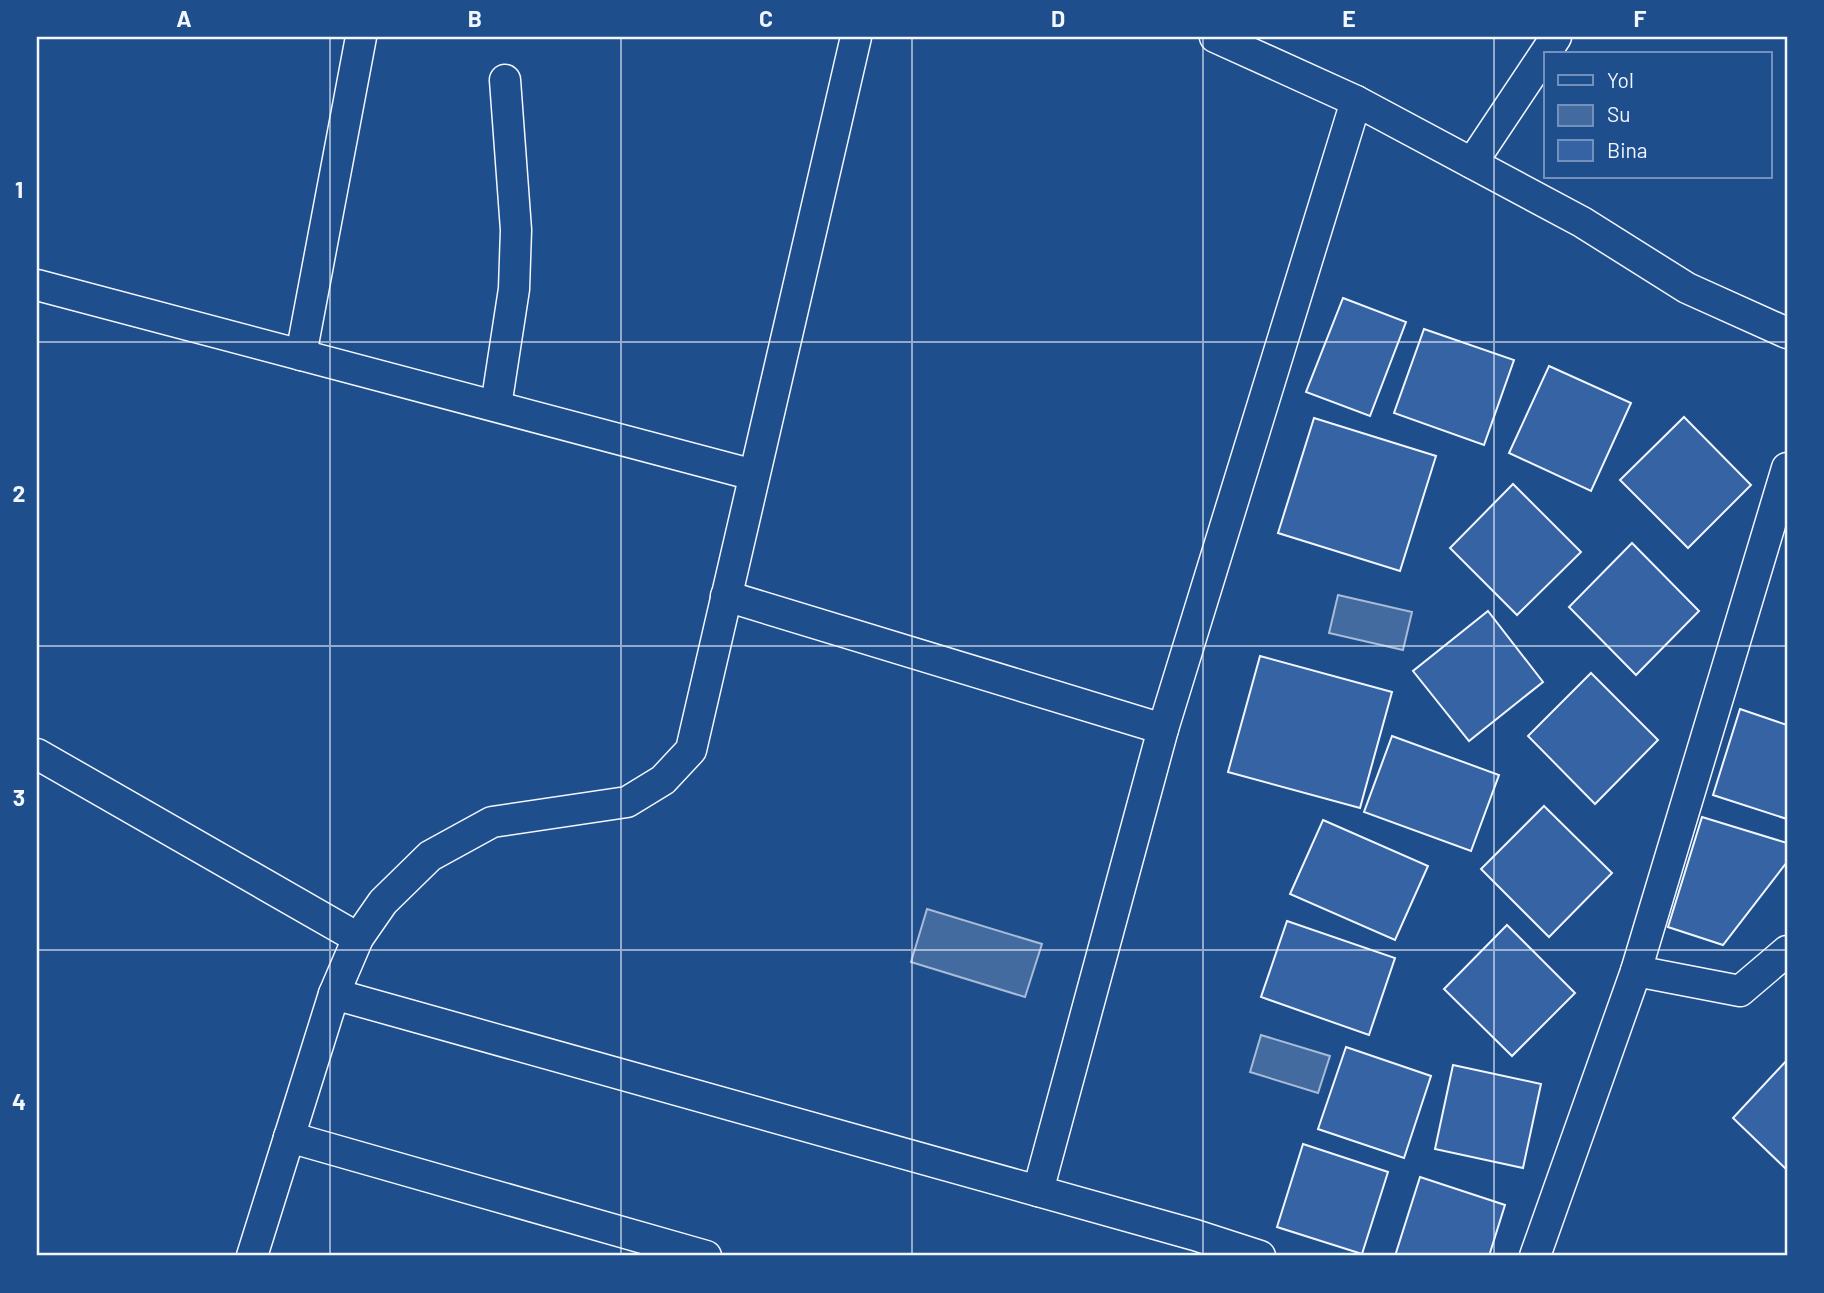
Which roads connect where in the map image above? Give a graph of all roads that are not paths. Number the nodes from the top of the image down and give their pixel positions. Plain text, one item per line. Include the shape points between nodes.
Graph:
1 (361, 37) edge
2 (856, 37) edge
3 (1215, 37) edge
4 (1556, 37) edge
5 (1546, 52) edge
6 (1544, 55) edge
7 (505, 80) dead end
8 (1356, 101) junction
9 (1472, 163) junction
10 (37, 285) edge
11 (1787, 333) edge
12 (301, 355) junction
13 (496, 406) junction
14 (1787, 468) edge
15 (754, 475) junction
16 (726, 596) junction
17 (1163, 729) junction
18 (37, 754) edge
19 (358, 938) junction
20 (1786, 955) edge
21 (1636, 971) junction
22 (334, 994) junction
23 (289, 1137) junction
24 (1038, 1191) junction
25 (251, 1256) edge
26 (706, 1256) edge
27 (1260, 1256) edge
28 (1535, 1256) edge

1 - 12 street
2 - 15 street
3 - 8 street
4 - 5 street
6 - 9 street
7 - 13 street via 516,230 514,289
8 - 9 street
8 - 17 street
9 - 11 street via 1582,222 1687,288
10 - 12 street
12 - 13 street
13 - 15 street
14 - 21 street
15 - 16 street
16 - 17 street
16 - 19 street via 691,750 663,780 627,802 492,822 430,856 383,902
17 - 24 street
18 - 19 street
19 - 22 street
20 - 21 street via 1740,991
21 - 28 street
22 - 23 street
22 - 24 street
23 - 25 street
23 - 26 street
24 - 27 street

